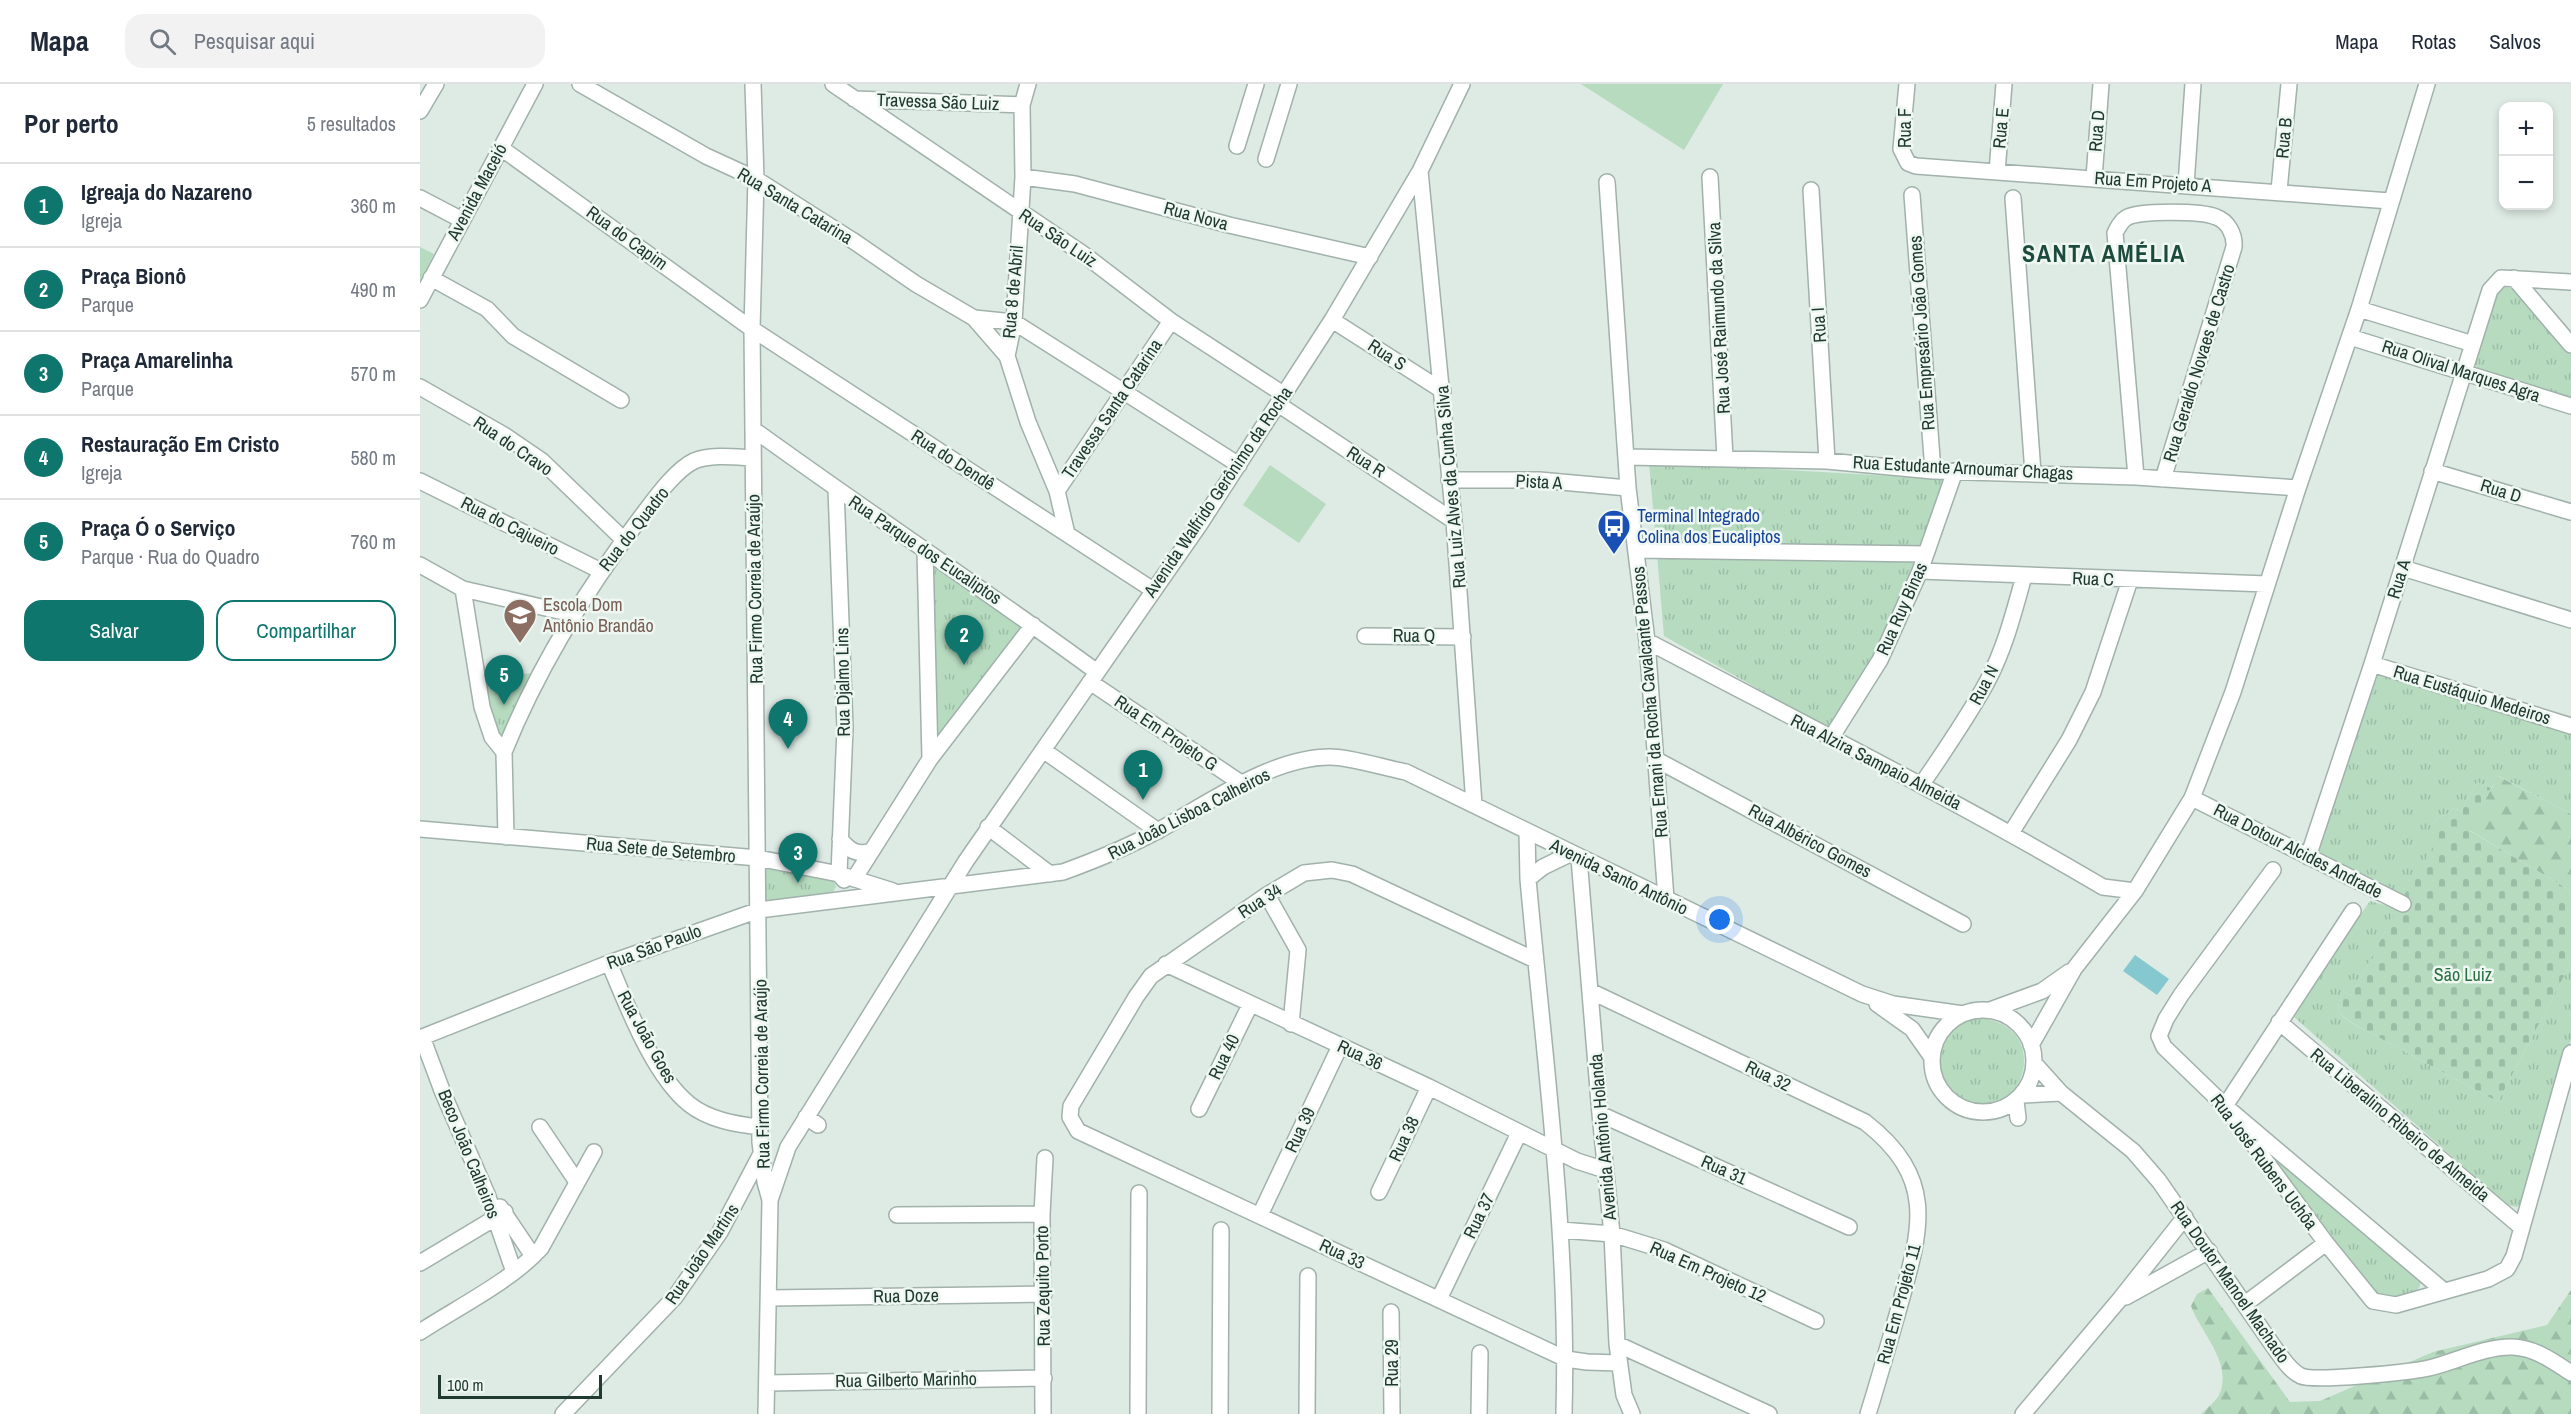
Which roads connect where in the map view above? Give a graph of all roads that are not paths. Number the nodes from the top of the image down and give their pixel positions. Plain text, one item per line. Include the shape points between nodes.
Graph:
1 (436, 84) edge
2 (535, 84) edge
3 (580, 84) edge
4 (753, 84) edge
5 (833, 84) edge
6 (1028, 84) edge
7 (1256, 84) edge
8 (1289, 84) edge
9 (1462, 84) edge
10 (1907, 84) edge
11 (2004, 84) edge
12 (2101, 84) edge
13 (2193, 84) edge
14 (2289, 84) edge
15 (2427, 84) edge
16 (854, 99) junction
17 (1022, 105) junction
18 (420, 111) edge
19 (1237, 146) dead end
20 (501, 148) junction
21 (1266, 159) dead end
22 (1916, 166) joint
23 (1420, 171) junction
24 (1997, 172) junction
25 (1023, 177) junction
26 (1710, 177) dead end
27 (756, 178) junction
28 (2094, 178) junction
29 (1607, 183) dead end
30 (2186, 185) junction
31 (1811, 190) dead end
32 (2279, 191) junction
33 (1912, 195) dead end
34 (420, 198) edge
35 (2013, 198) dead end
36 (2390, 201) junction
37 (1019, 212) junction
38 (462, 220) junction
39 (1370, 257) junction
40 (431, 278) junction
41 (2514, 278) junction
42 (2571, 282) edge
43 (420, 300) edge
44 (2359, 309) junction
45 (974, 318) junction
46 (1332, 320) junction
47 (1171, 321) junction
48 (1014, 322) junction
49 (752, 328) junction
50 (2350, 337) junction
51 (2473, 344) junction
52 (2571, 345) edge
53 (1007, 356) junction
54 (2464, 371) junction
55 (420, 387) edge
56 (1125, 391) junction
57 (1443, 391) junction
58 (1281, 399) junction
59 (621, 400) dead end
60 (2571, 406) edge
61 (753, 429) junction
62 (1628, 457) junction
63 (753, 458) junction
64 (1725, 458) junction
65 (1827, 461) junction
66 (1239, 465) junction
67 (1933, 471) junction
68 (1955, 471) junction
69 (2432, 471) junction
70 (2033, 472) junction
71 (2136, 477) junction
72 (2163, 479) junction
73 (1449, 480) junction
74 (420, 481) edge
75 (1628, 488) junction
76 (2298, 488) junction
77 (836, 489) junction
78 (1057, 491) junction
79 (2571, 512) edge
80 (1454, 520) junction
81 (1066, 534) junction
82 (624, 540) junction
83 (925, 550) junction
84 (1636, 550) junction
85 (1926, 554) junction
86 (420, 566) edge
87 (2403, 568) junction
88 (1920, 571) junction
89 (601, 572) junction
90 (2024, 576) junction
91 (2130, 580) junction
92 (2267, 584) junction
93 (463, 589) junction
94 (1153, 590) junction
95 (572, 614) junction
96 (2571, 620) edge
97 (1034, 625) junction
98 (1365, 636) dead end
99 (1463, 637) junction
100 (1647, 641) junction
101 (2372, 664) junction
102 (1094, 677) junction
103 (2571, 726) edge
104 (1831, 738) junction
105 (1043, 750) junction
106 (504, 752) junction
107 (930, 759) junction
108 (1658, 760) junction
109 (1241, 783) junction
110 (1922, 784) junction
111 (2192, 798) junction
112 (1474, 805) junction
113 (988, 827) junction
114 (420, 829) edge
115 (1158, 831) junction
116 (1527, 832) junction
117 (2011, 833) junction
118 (506, 837) junction
119 (840, 839) junction
120 (871, 851) junction
121 (1575, 856) junction
122 (2308, 857) junction
123 (758, 858) junction
124 (966, 861) junction
125 (2273, 870) dead end
126 (1050, 874) junction
127 (846, 876) junction
128 (1528, 879) junction
129 (981, 882) junction
130 (950, 885) junction
131 (2103, 887) junction
132 (920, 890) junction
133 (2135, 891) junction
134 (898, 892) junction
135 (1267, 895) junction
136 (838, 899) junction
137 (1666, 899) junction
138 (2403, 904) dead end
139 (759, 910) junction
140 (2353, 912) dead end
141 (2118, 914) junction
142 (1963, 924) dead end
143 (927, 930) junction
144 (1536, 960) junction
145 (609, 963) junction
146 (1166, 964) junction
147 (2074, 969) junction
148 (1590, 991) junction
149 (1862, 994) junction
150 (1250, 1005) junction
151 (1990, 1010) junction
152 (1963, 1014) junction
153 (2279, 1022) junction
154 (1291, 1024) junction
155 (421, 1038) edge
156 (2031, 1045) junction
157 (1340, 1046) junction
158 (2571, 1053) edge
159 (1931, 1056) junction
160 (2034, 1063) junction
161 (1429, 1087) junction
162 (2061, 1094) junction
163 (2019, 1098) junction
164 (2225, 1106) junction
165 (1199, 1109) dead end
166 (1600, 1114) junction
167 (2018, 1118) dead end
168 (1072, 1124) joint
169 (540, 1126) dead end
170 (1520, 1133) junction
171 (760, 1141) junction
172 (788, 1147) junction
173 (1553, 1149) junction
174 (594, 1152) dead end
175 (1045, 1158) dead end
176 (1605, 1170) junction
177 (577, 1182) junction
178 (1379, 1192) dead end
179 (1916, 1192) joint
180 (1139, 1193) dead end
181 (740, 1197) junction
182 (771, 1200) junction
183 (1042, 1214) junction
184 (500, 1215) junction
185 (897, 1215) dead end
186 (1260, 1215) junction
187 (2185, 1217) junction
188 (1849, 1227) dead end
189 (2521, 1227) junction
190 (1221, 1230) dead end
191 (1561, 1230) junction
192 (1612, 1234) junction
193 (2326, 1243) junction
194 (2209, 1251) junction
195 (533, 1256) junction
196 (420, 1263) edge
197 (514, 1272) junction
198 (1308, 1276) dead end
199 (2444, 1291) junction
200 (1044, 1294) junction
201 (769, 1298) junction
202 (1439, 1299) junction
203 (2120, 1299) junction
204 (2245, 1304) junction
205 (1391, 1311) dead end
206 (1815, 1322) dead end
207 (420, 1332) edge
208 (1617, 1344) junction
209 (1480, 1353) dead end
210 (1566, 1359) junction
211 (1619, 1363) junction
212 (2571, 1372) edge
213 (1044, 1378) junction
214 (767, 1383) junction
215 (563, 1414) edge
216 (766, 1414) edge
217 (1043, 1414) edge
218 (1138, 1414) edge
219 (1220, 1414) edge
220 (1307, 1414) edge
221 (1392, 1414) edge
222 (1479, 1414) edge
223 (1564, 1414) edge
224 (1632, 1414) edge
225 (1769, 1414) edge
226 (1868, 1414) edge
227 (2023, 1414) edge

1 - 18 street
2 - 20 street, Avenida Maceió
3 - 27 street, Rua Santa Catarina via 706,156
4 - 27 street, Rua Firmo Correia de Araújo
5 - 16 street, Rua São Luiz
6 - 17 street, Rua 8 de Abril
7 - 19 street
8 - 21 street
9 - 23 street, Avenida Walfrido Gerônimo da Rocha
10 - 22 street, Rua F via 1901,149 1908,163
11 - 24 street, Rua E
12 - 28 street, Rua D
13 - 30 street
14 - 32 street, Rua B
15 - 36 street
16 - 17 street, Travessa São Luiz
16 - 37 street, Rua São Luiz
17 - 25 street, Rua 8 de Abril
20 - 38 street, Avenida Maceió
20 - 49 street, Rua do Capim
22 - 24 street, Rua Em Projeto A
23 - 39 street, Avenida Walfrido Gerônimo da Rocha
23 - 57 street, Rua Luiz Alves da Cunha Silva
24 - 28 street, Rua Em Projeto A
25 - 37 street, Rua 8 de Abril
25 - 39 street, Rua Nova via 1075,184
26 - 64 street, Rua José Raimundo da Silva
27 - 45 street, Rua Santa Catarina
27 - 49 street, Rua Firmo Correia de Araújo
28 - 30 street, Rua Em Projeto A
29 - 62 street, Rua Ernani da Rocha Cavalcante Passos
30 - 32 street, Rua Em Projeto A
31 - 65 street, Rua I
32 - 36 street, Rua Em Projeto A
33 - 67 street, Rua Empresário João Gomes
34 - 38 street
35 - 70 street
36 - 44 street
37 - 47 street, Rua São Luiz via 1086,256
37 - 48 street, Rua 8 de Abril
38 - 40 street, Avenida Maceió
39 - 46 street, Avenida Walfrido Gerônimo da Rocha
40 - 43 street, Avenida Maceió
40 - 59 street via 487,309 513,336
41 - 42 street
41 - 51 street, Rua A via 2501,278 2490,291
41 - 52 street
44 - 50 street
44 - 51 street, Rua Olival Marques Agra
45 - 48 street, Rua Santa Catarina
45 - 53 street, Rua Santa Catarina
46 - 57 street, Rua S
46 - 58 street, Avenida Walfrido Gerônimo da Rocha
47 - 56 street, Travessa Santa Catarina
47 - 58 street, Rua São Luiz
48 - 53 street, Rua 8 de Abril
48 - 56 street, Rua Santa Catarina
49 - 61 street, Rua Firmo Correia de Araújo
49 - 81 street, Rua do Dendê
50 - 54 street, Rua Olival Marques Agra
50 - 76 street
51 - 54 street, Rua A
53 - 78 street, Rua 8 de Abril via 1028,422
54 - 60 street, Rua Olival Marques Agra
54 - 69 street, Rua A
55 - 82 street, Rua do Cravo via 542,461
56 - 66 street, Rua Santa Catarina
56 - 78 street, Travessa Santa Catarina
57 - 73 street, Rua Luiz Alves da Cunha Silva
58 - 66 street, Avenida Walfrido Gerônimo da Rocha
58 - 80 street, Rua R
61 - 63 street, Rua Firmo Correia de Araújo
61 - 77 street, Rua Parque dos Eucaliptos
62 - 64 street, Rua Estudante Arnoumar Chagas
62 - 75 street, Rua Ernani da Rocha Cavalcante Passos
63 - 82 street, Rua do Quadro via 696,460 659,494
63 - 123 street, Rua Firmo Correia de Araújo
64 - 65 street, Rua Estudante Arnoumar Chagas
65 - 67 street, Rua Estudante Arnoumar Chagas
66 - 94 street, Avenida Walfrido Gerônimo da Rocha
67 - 68 street, Rua Estudante Arnoumar Chagas
68 - 70 street, Rua Estudante Arnoumar Chagas
68 - 85 street, Rua Ruy Binas
69 - 79 street, Rua D
69 - 87 street, Rua A
70 - 71 street, Rua Estudante Arnoumar Chagas
71 - 72 street, Rua Estudante Arnoumar Chagas
71 - 72 street, Rua Geraldo Novaes de Castro via 2115,233 2127,218 2139,213 2218,217 2231,231 2234,247
72 - 76 street, Rua Estudante Arnoumar Chagas
73 - 75 street, Pista A via 1539,480
73 - 80 street, Rua Luiz Alves da Cunha Silva
74 - 89 street, Rua do Cajueiro
75 - 84 street, Rua Ernani da Rocha Cavalcante Passos
76 - 92 street
77 - 83 street, Rua Parque dos Eucaliptos
77 - 119 street, Rua Djalmo Lins via 845,728
78 - 81 street, Travessa Santa Catarina
80 - 99 street, Rua Luiz Alves da Cunha Silva
81 - 94 street, Rua do Dendê
82 - 89 street, Rua do Quadro
83 - 97 street, Rua Parque dos Eucaliptos
83 - 107 street
84 - 85 street
84 - 100 street, Rua Ernani da Rocha Cavalcante Passos
85 - 88 street, Rua Ruy Binas
86 - 93 street
87 - 96 street
87 - 101 street, Rua A
88 - 90 street, Rua C
88 - 104 street, Rua Ruy Binas via 1880,660
89 - 95 street, Rua do Quadro
90 - 91 street, Rua C
90 - 110 street, Rua N via 2009,630 1987,681
91 - 92 street, Rua C
91 - 117 street via 2093,692 2069,740
92 - 111 street via 2233,692
93 - 95 street
93 - 106 street via 482,706 492,737
94 - 102 street, Avenida Walfrido Gerônimo da Rocha
95 - 106 street, Rua do Quadro via 523,706
97 - 102 street, Rua Parque dos Eucaliptos
97 - 107 street
98 - 99 street, Rua Q
99 - 112 street, Rua Luiz Alves da Cunha Silva
100 - 104 street, Rua Alzira Sampaio Almeida
100 - 108 street, Rua Ernani da Rocha Cavalcante Passos
101 - 103 street, Rua Eustáquio Medeiros
101 - 122 street, Rua A
102 - 105 street, Avenida Walfrido Gerônimo da Rocha
102 - 109 street, Rua Em Projeto G
104 - 110 street, Rua Alzira Sampaio Almeida
105 - 113 street, Avenida Walfrido Gerônimo da Rocha
105 - 115 street
106 - 118 street
107 - 120 street
108 - 137 street, Rua Ernani da Rocha Cavalcante Passos
108 - 142 street, Rua Albérico Gomes
109 - 112 street, Rua João Lisboa Calheiros via 1299,761 1331,757 1406,772
109 - 115 street, Rua João Lisboa Calheiros
110 - 117 street, Rua Alzira Sampaio Almeida
111 - 122 street, Rua Dotour Alcides Andrade
111 - 133 street
112 - 116 street, Avenida Santo Antônio
113 - 124 street, Avenida Walfrido Gerônimo da Rocha
113 - 126 street
114 - 118 street, Rua Sete de Setembro
115 - 126 street, Rua João Lisboa Calheiros via 1099,859
116 - 121 street, Avenida Santo Antônio
116 - 128 street
117 - 131 street, Rua Alzira Sampaio Almeida
118 - 123 street, Rua Sete de Setembro
119 - 120 street via 849,850
119 - 127 street, Rua Djalmo Lins
120 - 127 street
121 - 128 street via 1543,867
121 - 137 street, Avenida Santo Antônio
121 - 148 street, Avenida Antônio Holanda
122 - 138 street, Rua Dotour Alcides Andrade
123 - 127 street, Rua Sete de Setembro
123 - 139 street, Rua Firmo Correia de Araújo
124 - 129 street
124 - 130 street, Avenida Walfrido Gerônimo da Rocha
125 - 164 street, Rua José Rubens Uchôa via 2181,995 2159,1036 2164,1047
126 - 129 street, Rua João Lisboa Calheiros
127 - 134 street, Rua Sete de Setembro
127 - 136 street, Rua Djalmo Lins via 843,877 847,887
128 - 144 street
129 - 130 street, Rua João Lisboa Calheiros
130 - 132 street, Rua João Lisboa Calheiros
130 - 143 street, Rua Firmo Correia de Araújo
131 - 133 street, Rua Alzira Sampaio Almeida
131 - 141 street
132 - 134 street, Rua João Lisboa Calheiros
132 - 143 street via 927,910
133 - 141 street
134 - 136 street, Rua São Paulo
135 - 144 street, Rua 34 via 1304,873 1332,870 1352,874
135 - 146 street, Rua 34
135 - 154 street via 1299,950
136 - 139 street, Rua São Paulo
137 - 149 street, Avenida Santo Antônio
139 - 145 street, Rua São Paulo
139 - 171 street, Rua Firmo Correia de Araújo
140 - 153 street
141 - 147 street
143 - 172 street, Rua Firmo Correia de Araújo via 812,1121
144 - 173 street
145 - 155 street, Rua São Paulo
145 - 171 street, Rua João Goes via 636,1025 678,1092 689,1104 734,1124
146 - 150 street, Rua 36
146 - 168 street, Rua 34 via 1151,976 1136,998 1071,1106
147 - 151 street via 2042,991
147 - 156 street
148 - 166 street, Avenida Antônio Holanda
148 - 179 street, Rua 32 via 1865,1122 1888,1140 1905,1165
149 - 152 street, Avenida Santo Antônio via 1893,1004
149 - 159 street, Avenida Santo Antônio via 1912,1029
150 - 154 street, Rua 36
150 - 165 street, Rua 40
151 - 152 street
151 - 156 street via 2015,1022
152 - 159 street via 1941,1030
153 - 164 street
153 - 189 street, Rua Liberalino Ribeiro de Almeida
154 - 157 street, Rua 36
155 - 184 street, Beco João Calheiros via 487,1194
156 - 160 street
157 - 161 street, Rua 36
157 - 186 street, Rua 39
158 - 189 street
159 - 163 street via 1932,1074 1940,1090 1967,1111 2001,1110
160 - 162 street, Rua Doutor Manoel Machado
160 - 163 street via 2031,1080
161 - 170 street, Rua 36
161 - 178 street, Rua 38
162 - 163 street
162 - 187 street, Rua Doutor Manoel Machado via 2133,1151
163 - 167 street
164 - 193 street, Rua José Rubens Uchôa
164 - 199 street
166 - 176 street, Avenida Antônio Holanda
166 - 188 street, Rua 31
168 - 186 street, Rua 33 via 1078,1131
169 - 177 street
170 - 173 street, Rua 36
170 - 202 street, Rua 37
171 - 172 street, Rua João Goes via 773,1149
171 - 181 street, Rua João Martins
171 - 182 street, Rua Firmo Correia de Araújo
172 - 182 street, Rua Firmo Correia de Araújo
173 - 176 street, Rua 36
173 - 191 street
174 - 177 street
175 - 183 street, Rua Zequito Porto
176 - 192 street, Avenida Antônio Holanda
177 - 195 street
179 - 226 street, Rua Em Projeto 11 via 1916,1249
180 - 218 street
181 - 182 street, Rua João Martins via 761,1196
181 - 215 street, Rua João Martins via 675,1297
182 - 201 street, Rua Firmo Correia de Araújo
183 - 185 street
183 - 200 street, Rua Zequito Porto
184 - 195 street
184 - 196 street
184 - 197 street, Beco João Calheiros
186 - 202 street, Rua 33
187 - 194 street, Rua Doutor Manoel Machado
187 - 203 street
189 - 199 street via 2507,1269 2488,1279
190 - 219 street
191 - 192 street, Rua Em Projeto 12
191 - 210 street
192 - 206 street, Rua Em Projeto 12 via 1664,1250
192 - 208 street, Avenida Antônio Holanda
193 - 199 street, Rua José Rubens Uchôa via 2373,1301 2396,1305
193 - 204 street
194 - 203 street
194 - 204 street, Rua Doutor Manoel Machado
195 - 197 street
197 - 207 street
198 - 220 street
200 - 201 street, Rua Doze
200 - 213 street, Rua Zequito Porto
201 - 214 street, Rua Firmo Correia de Araújo
202 - 210 street, Rua 33
203 - 227 street
204 - 212 street, Rua Doutor Manoel Machado via 2283,1359 2302,1377 2426,1369 2511,1347 2542,1355
205 - 221 street, Rua 29
208 - 211 street, Avenida Antônio Holanda
208 - 225 street
209 - 222 street
210 - 211 street, Rua 33
210 - 223 street
211 - 224 street, Avenida Antônio Holanda via 1624,1395
213 - 214 street, Rua Gilberto Marinho
213 - 217 street, Rua Zequito Porto
214 - 216 street, Rua Firmo Correia de Araújo

